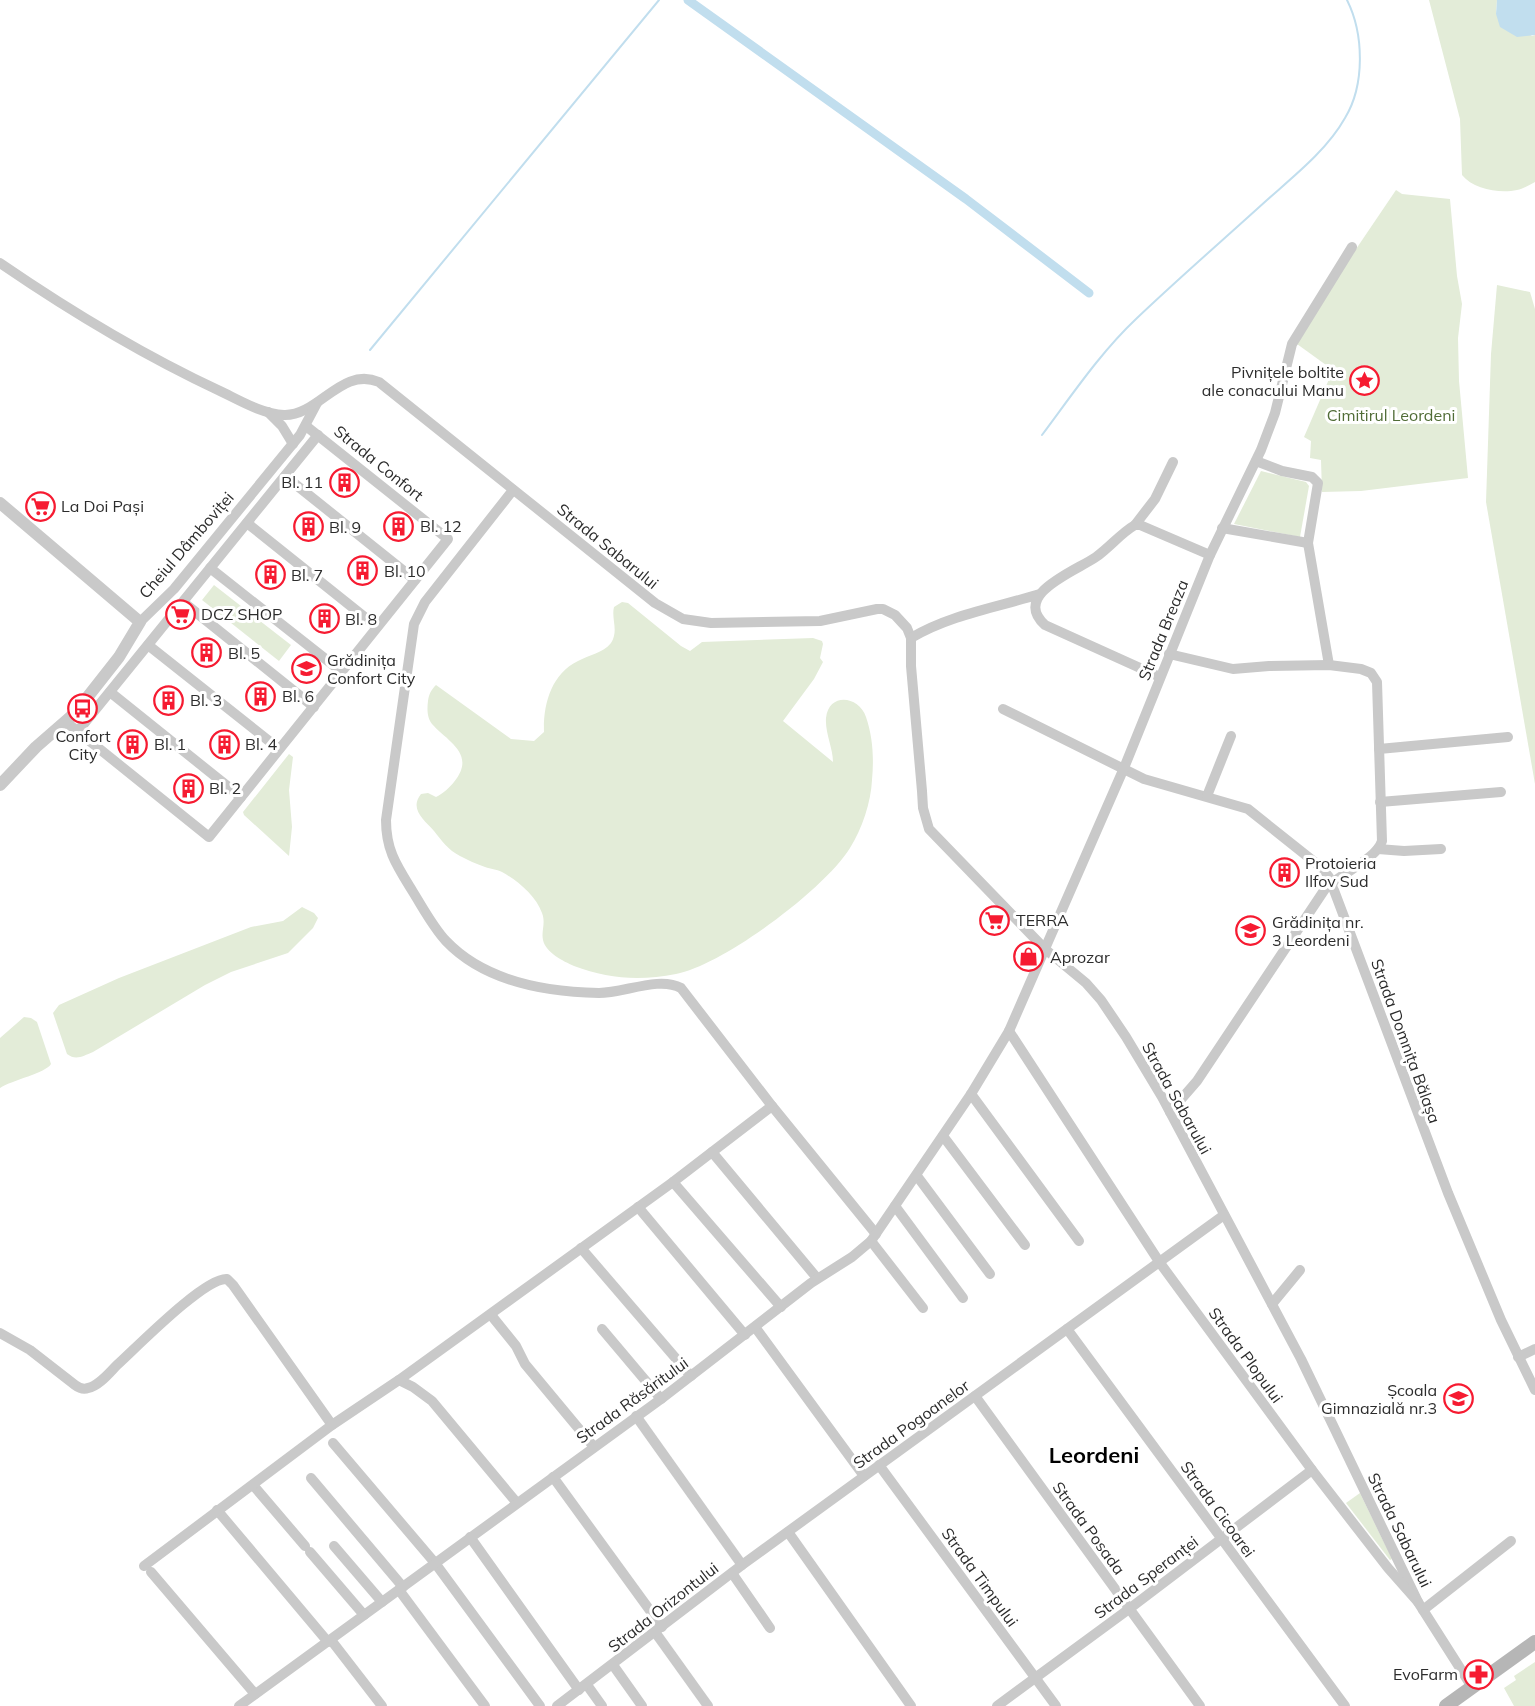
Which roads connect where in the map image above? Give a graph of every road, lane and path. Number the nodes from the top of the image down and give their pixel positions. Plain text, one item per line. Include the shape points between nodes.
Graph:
1 (1352, 247) dead end
2 (0, 263) edge
3 (318, 401) junction
4 (268, 412) junction
5 (289, 414) junction
6 (303, 430) junction
7 (318, 435) junction
8 (293, 444) junction
9 (1256, 461) junction
10 (1173, 462) dead end
11 (285, 476) junction
12 (513, 490) junction
13 (0, 503) edge
14 (247, 523) junction
15 (1135, 525) junction
16 (1222, 528) junction
17 (1308, 543) junction
18 (1210, 555) junction
19 (195, 564) junction
20 (208, 571) junction
21 (415, 580) junction
22 (1040, 594) junction
23 (183, 602) junction
24 (140, 622) junction
25 (377, 627) junction
26 (911, 638) junction
27 (148, 645) junction
28 (1169, 654) junction
29 (1329, 665) junction
30 (342, 672) junction
31 (1160, 676) junction
32 (110, 692) junction
33 (314, 707) junction
34 (1003, 709) dead end
35 (66, 722) junction
36 (78, 731) junction
37 (1231, 736) dead end
38 (1508, 737) dead end
39 (279, 749) junction
40 (1379, 749) junction
41 (1124, 768) junction
42 (0, 785) edge
43 (1501, 792) dead end
44 (1207, 796) junction
45 (242, 797) junction
46 (1380, 802) junction
47 (1378, 849) junction
48 (1441, 849) dead end
49 (1331, 883) junction
50 (1045, 950) junction
51 (1009, 1031) junction
52 (971, 1094) junction
53 (772, 1106) junction
54 (1170, 1112) junction
55 (943, 1136) junction
56 (712, 1152) junction
57 (917, 1176) junction
58 (673, 1182) junction
59 (895, 1206) junction
60 (638, 1207) junction
61 (1224, 1215) junction
62 (874, 1237) junction
63 (1079, 1241) dead end
64 (1025, 1245) dead end
65 (581, 1248) junction
66 (1160, 1263) junction
67 (1300, 1270) dead end
68 (990, 1274) dead end
69 (818, 1278) junction
70 (963, 1298) dead end
71 (1272, 1304) junction
72 (781, 1307) junction
73 (923, 1308) dead end
74 (491, 1315) junction
75 (755, 1327) junction
76 (602, 1329) dead end
77 (1067, 1329) junction
78 (0, 1333) edge
79 (745, 1335) junction
80 (1535, 1349) edge
81 (1518, 1357) junction
82 (691, 1376) junction
83 (399, 1380) junction
84 (1535, 1389) edge
85 (975, 1396) junction
86 (661, 1399) junction
87 (636, 1416) junction
88 (332, 1425) junction
89 (333, 1443) dead end
90 (594, 1447) junction
91 (879, 1465) junction
92 (1312, 1470) junction
93 (864, 1476) junction
94 (553, 1477) junction
95 (311, 1478) dead end
96 (253, 1485) junction
97 (517, 1503) junction
98 (217, 1510) junction
99 (788, 1532) junction
100 (470, 1538) junction
101 (1222, 1538) junction
102 (1511, 1541) dead end
103 (334, 1546) dead end
104 (1399, 1561) junction
105 (435, 1563) junction
106 (742, 1566) junction
107 (1388, 1568) junction
108 (732, 1573) junction
109 (401, 1588) junction
110 (382, 1602) junction
111 (1421, 1606) junction
112 (1129, 1609) junction
113 (364, 1615) junction
114 (770, 1628) dead end
115 (659, 1630) junction
116 (330, 1641) junction
117 (1535, 1642) edge
118 (613, 1665) junction
119 (1036, 1678) junction
120 (583, 1687) junction
121 (1472, 1687) junction
122 (255, 1694) junction
123 (239, 1706) edge
124 (382, 1706) edge
125 (485, 1706) edge
126 (540, 1706) edge
127 (557, 1706) edge
128 (602, 1706) edge
129 (642, 1706) edge
130 (708, 1706) edge
131 (911, 1706) edge
132 (998, 1706) edge
133 (1056, 1706) edge
134 (1200, 1706) edge
135 (1345, 1706) edge
136 (1446, 1706) edge

1 - 9 street, Strada Breaza via 1292,344 1275,413
2 - 4 street via 155,358
3 - 5 street, Strada Sabarului
3 - 6 street, Cheiul Dâmboviței
3 - 12 street, Strada Sabarului via 354,380 379,382
4 - 5 street
4 - 8 street
5 - 6 street
6 - 7 street
6 - 8 street, Cheiul Dâmboviței
7 - 11 street, Strada Confort
7 - 21 street, Strada Confort via 448,539
8 - 19 street, Cheiul Dâmboviței
9 - 16 street, Strada Breaza
9 - 17 street via 1317,480
10 - 15 street via 1155,499
11 - 14 street, Strada Confort
11 - 21 street
12 - 26 street, Strada Sabarului via 655,603 683,619 711,623 812,622 877,609 899,619
12 - 53 street via 425,602 414,624 386,820 391,855 440,934 491,972 565,991 609,992 663,983 681,988
13 - 24 street
14 - 20 street, Strada Confort
14 - 25 street
15 - 18 street
15 - 22 street via 1095,558 1048,585
16 - 17 street
16 - 18 street, Strada Breaza
17 - 29 street
18 - 28 street, Strada Breaza
19 - 20 street
19 - 24 street, Cheiul Dâmboviței
20 - 23 street, Strada Confort
20 - 30 street
21 - 25 street, Strada Confort
22 - 26 street via 938,624
22 - 31 street via 1037,615 1046,625
23 - 27 street, Strada Confort
23 - 33 street
24 - 35 street, Cheiul Dâmboviței via 110,670
25 - 30 street, Strada Confort
26 - 50 street, Strada Sabarului via 923,808 929,829
27 - 32 street, Strada Confort
27 - 39 street
28 - 29 street via 1233,669
28 - 31 street, Strada Breaza
29 - 40 street via 1365,670 1375,678
30 - 33 street, Strada Confort
31 - 41 street, Strada Breaza
32 - 36 street, Strada Confort
32 - 45 street
33 - 39 street, Strada Confort
34 - 41 street, Strada Domnița Bălașa
35 - 36 street
35 - 42 street, Cheiul Dâmboviței
36 - 45 street, Strada Confort via 209,837
37 - 44 street
38 - 40 street
39 - 45 street, Strada Confort
40 - 46 street
41 - 44 street, Strada Domnița Bălașa via 1149,781
41 - 50 street, Strada Breaza
43 - 46 street
44 - 49 street, Strada Domnița Bălașa via 1255,813 1322,868
46 - 47 street via 1382,842
47 - 48 street
47 - 49 street
49 - 54 street via 1197,1081
49 - 81 street, Strada Domnița Bălașa via 1448,1193
50 - 51 street, Strada Breaza
50 - 54 street, Strada Sabarului via 1101,1000
51 - 52 street, Strada Răsăritului
51 - 66 street, Strada Plopului
52 - 55 street, Strada Răsăritului
52 - 63 street
53 - 56 street
53 - 62 street
54 - 61 street, Strada Sabarului
55 - 57 street, Strada Răsăritului
55 - 64 street
56 - 58 street
56 - 69 street
57 - 59 street, Strada Răsăritului
57 - 68 street
58 - 60 street
58 - 72 street
59 - 62 street, Strada Răsăritului
59 - 70 street
60 - 65 street
60 - 79 street
61 - 66 street, Strada Pogoanelor
61 - 71 street, Strada Sabarului
62 - 69 street, Strada Răsăritului via 852,1257
62 - 73 street
65 - 74 street
65 - 82 street
66 - 77 street, Strada Pogoanelor
66 - 92 street, Strada Plopului
67 - 71 street
69 - 72 street, Strada Răsăritului
71 - 104 street, Strada Sabarului
72 - 75 street, Strada Răsăritului
74 - 83 street
74 - 90 street via 529,1369
75 - 79 street, Strada Răsăritului
75 - 93 street
76 - 86 street
77 - 85 street, Strada Pogoanelor
77 - 101 street, Strada Cicoarei
78 - 88 street via 30,1350 75,1385 89,1388 196,1294 219,1279 227,1279
79 - 82 street, Strada Răsăritului
80 - 81 street
81 - 84 street, Strada Domnița Bălașa
82 - 86 street, Strada Răsăritului
83 - 88 street
83 - 97 street via 432,1401
85 - 91 street, Strada Pogoanelor
85 - 112 street, Strada Posada
86 - 87 street, Strada Răsăritului
87 - 90 street, Strada Răsăritului
87 - 106 street
88 - 96 street
89 - 105 street
90 - 94 street, Strada Răsăritului
91 - 93 street, Strada Pogoanelor
91 - 119 street, Strada Timpului
92 - 101 street, Strada Speranței
92 - 107 street, Strada Plopului
93 - 99 street, Strada Pogoanelor
94 - 97 street, Strada Răsăritului
94 - 115 street
95 - 109 street
96 - 98 street
96 - 113 street
97 - 100 street, Strada Răsăritului
98 - 116 street
98 - 122 street via 148,1569
99 - 106 street, Strada Orizontului
99 - 131 street
100 - 105 street, Strada Răsăritului
100 - 120 street
101 - 112 street, Strada Speranței
101 - 135 street, Strada Cicoarei
102 - 111 street
103 - 110 street
104 - 107 street
104 - 111 street, Strada Sabarului
105 - 109 street, Strada Răsăritului
105 - 126 street
106 - 108 street, Strada Orizontului
107 - 111 street, Strada Plopului
108 - 114 street
108 - 115 street, Strada Orizontului
109 - 110 street, Strada Răsăritului
109 - 125 street
110 - 113 street, Strada Răsăritului
111 - 121 street, Strada Plopului
112 - 119 street, Strada Speranței
112 - 134 street, Strada Posada
113 - 116 street, Strada Răsăritului
115 - 118 street, Strada Orizontului
115 - 130 street
116 - 122 street, Strada Răsăritului
116 - 124 street
117 - 121 main road
118 - 120 street, Strada Orizontului
118 - 129 street
119 - 132 street, Strada Speranței
119 - 133 street, Strada Timpului
120 - 127 street, Strada Orizontului
120 - 128 street
121 - 136 main road
122 - 123 street, Strada Răsăritului

